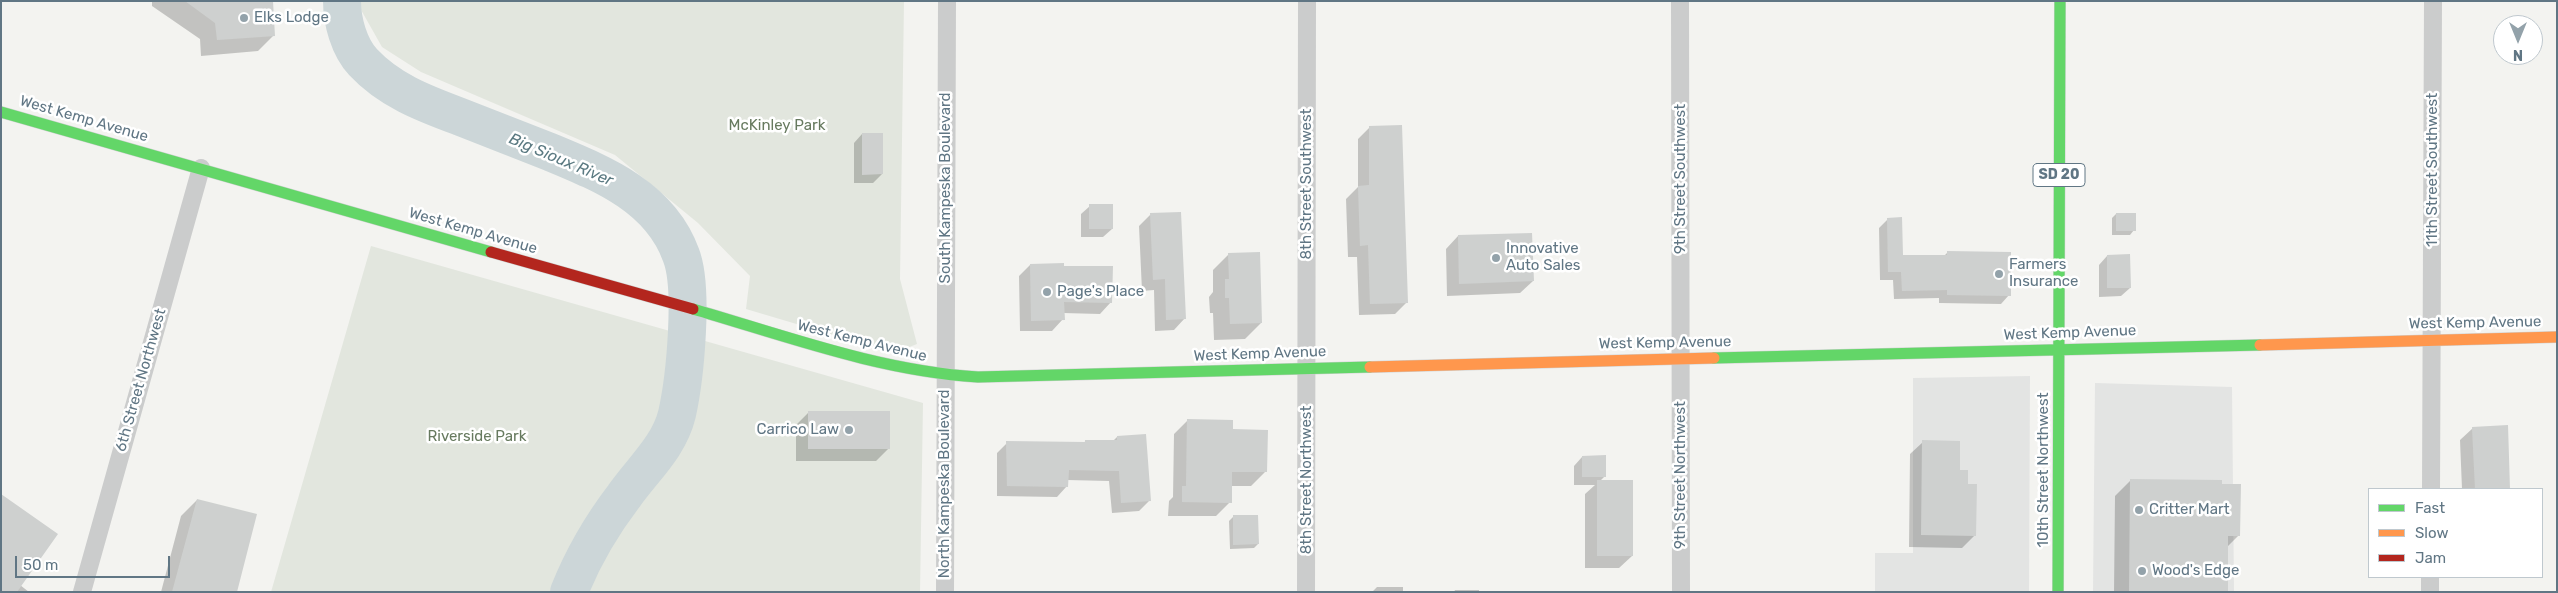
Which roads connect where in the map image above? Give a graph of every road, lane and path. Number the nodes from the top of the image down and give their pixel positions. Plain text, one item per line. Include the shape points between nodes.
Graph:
1 (947, 1) edge
2 (1308, 1) edge
3 (1680, 1) edge
4 (2060, 1) edge
5 (2433, 1) edge
6 (1, 112) edge
7 (201, 168) junction
8 (2557, 337) edge
9 (2433, 339) junction
10 (2059, 349) junction
11 (1682, 358) junction
12 (1307, 368) junction
13 (945, 375) junction
14 (2431, 488) edge
15 (2430, 578) edge
16 (82, 592) edge
17 (945, 592) edge
18 (1306, 592) edge
19 (1681, 592) edge
20 (2058, 592) edge
21 (2430, 592) edge

1 - 13 street, South Kampeska Boulevard
2 - 12 street, 8th Street Southwest
3 - 11 street, 9th Street Southwest
4 - 10 main road, SD 20
5 - 9 street, 11th Street Southwest
6 - 7 main road, West Kemp Avenue
7 - 13 main road, West Kemp Avenue via 754,328 896,367
7 - 16 street, 6th Street Northwest
8 - 9 main road, West Kemp Avenue
9 - 10 main road, West Kemp Avenue
9 - 14 street, 11th Street Southwest
10 - 11 main road, West Kemp Avenue
10 - 20 main road, 10th Street Northwest / SD 20
11 - 12 main road, West Kemp Avenue
11 - 19 street, 9th Street Northwest
12 - 13 main road, West Kemp Avenue via 978,377
12 - 18 street, 8th Street Northwest
13 - 17 street, North Kampeska Boulevard
15 - 21 street

